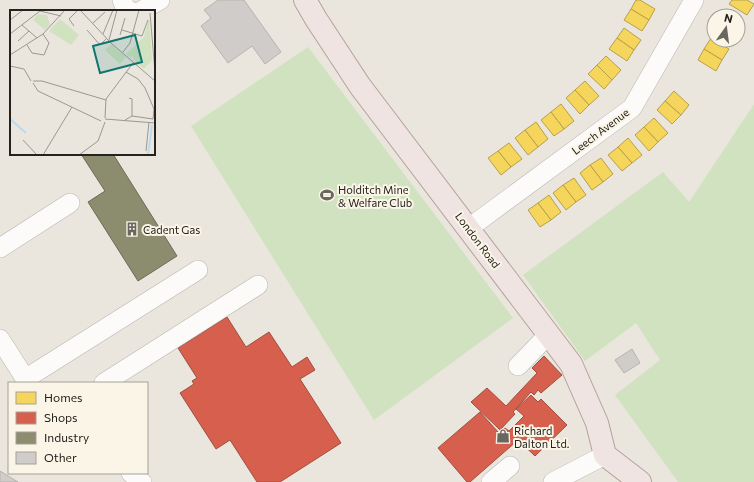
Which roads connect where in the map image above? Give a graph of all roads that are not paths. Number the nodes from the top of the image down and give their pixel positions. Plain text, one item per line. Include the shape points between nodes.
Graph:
1 (122, 0) edge
2 (160, 0) edge
3 (305, 0) edge
4 (694, 0) edge
5 (126, 10) edge
6 (144, 10) edge
7 (70, 203) dead end
8 (469, 228) junction
9 (0, 248) edge
10 (198, 270) dead end
11 (258, 285) dead end
12 (549, 334) junction
13 (0, 339) edge
14 (518, 366) dead end
15 (26, 381) edge
16 (106, 382) edge
17 (605, 455) junction
18 (510, 466) dead end
19 (131, 474) edge
20 (142, 482) edge
21 (491, 482) edge
22 (553, 482) edge
23 (640, 482) edge

1 - 5 street
2 - 6 street
3 - 8 main road, London Road via 360,86
4 - 8 street, Leech Avenue via 632,108
7 - 9 street
8 - 12 main road, London Road
10 - 15 street
11 - 16 street
12 - 14 street
12 - 17 main road, London Road via 571,364 597,423
13 - 15 street
17 - 22 street
17 - 23 main road
18 - 21 street
19 - 20 street

